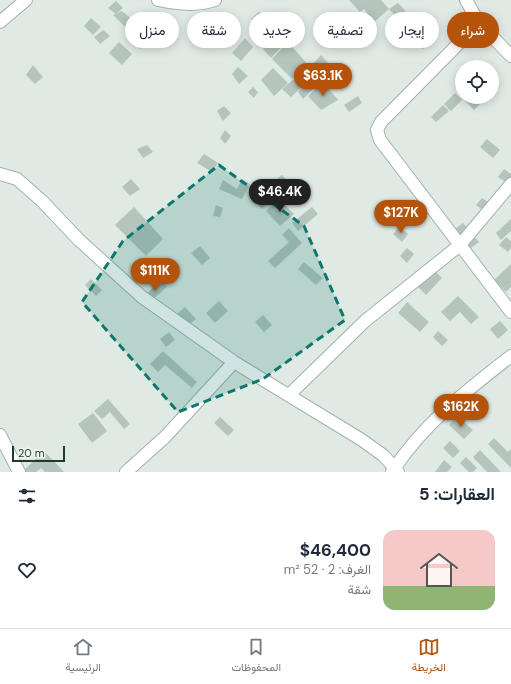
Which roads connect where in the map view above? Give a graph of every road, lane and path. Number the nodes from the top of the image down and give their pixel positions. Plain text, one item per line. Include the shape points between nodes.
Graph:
1 (26, 0) edge
2 (158, 0) edge
3 (215, 0) edge
4 (466, 0) edge
5 (473, 12) edge
6 (0, 22) edge
7 (499, 44) edge
8 (454, 48) edge
9 (511, 56) edge
10 (0, 174) edge
11 (511, 184) edge
12 (460, 245) junction
13 (511, 312) edge
14 (511, 356) edge
15 (234, 362) junction
16 (289, 395) junction
17 (0, 435) edge
18 (395, 471) edge
19 (19, 472) edge
20 (126, 472) edge

1 - 6 street
2 - 3 street via 178,3
4 - 5 street
7 - 9 street
8 - 12 street via 380,122 377,130 380,140
10 - 15 street via 16,179 42,201 78,240 142,297
11 - 12 street
12 - 13 street
12 - 16 street via 365,321
14 - 18 street via 444,411 415,442
15 - 16 street
15 - 20 street via 165,437
16 - 18 street via 362,440 384,456
17 - 19 street

